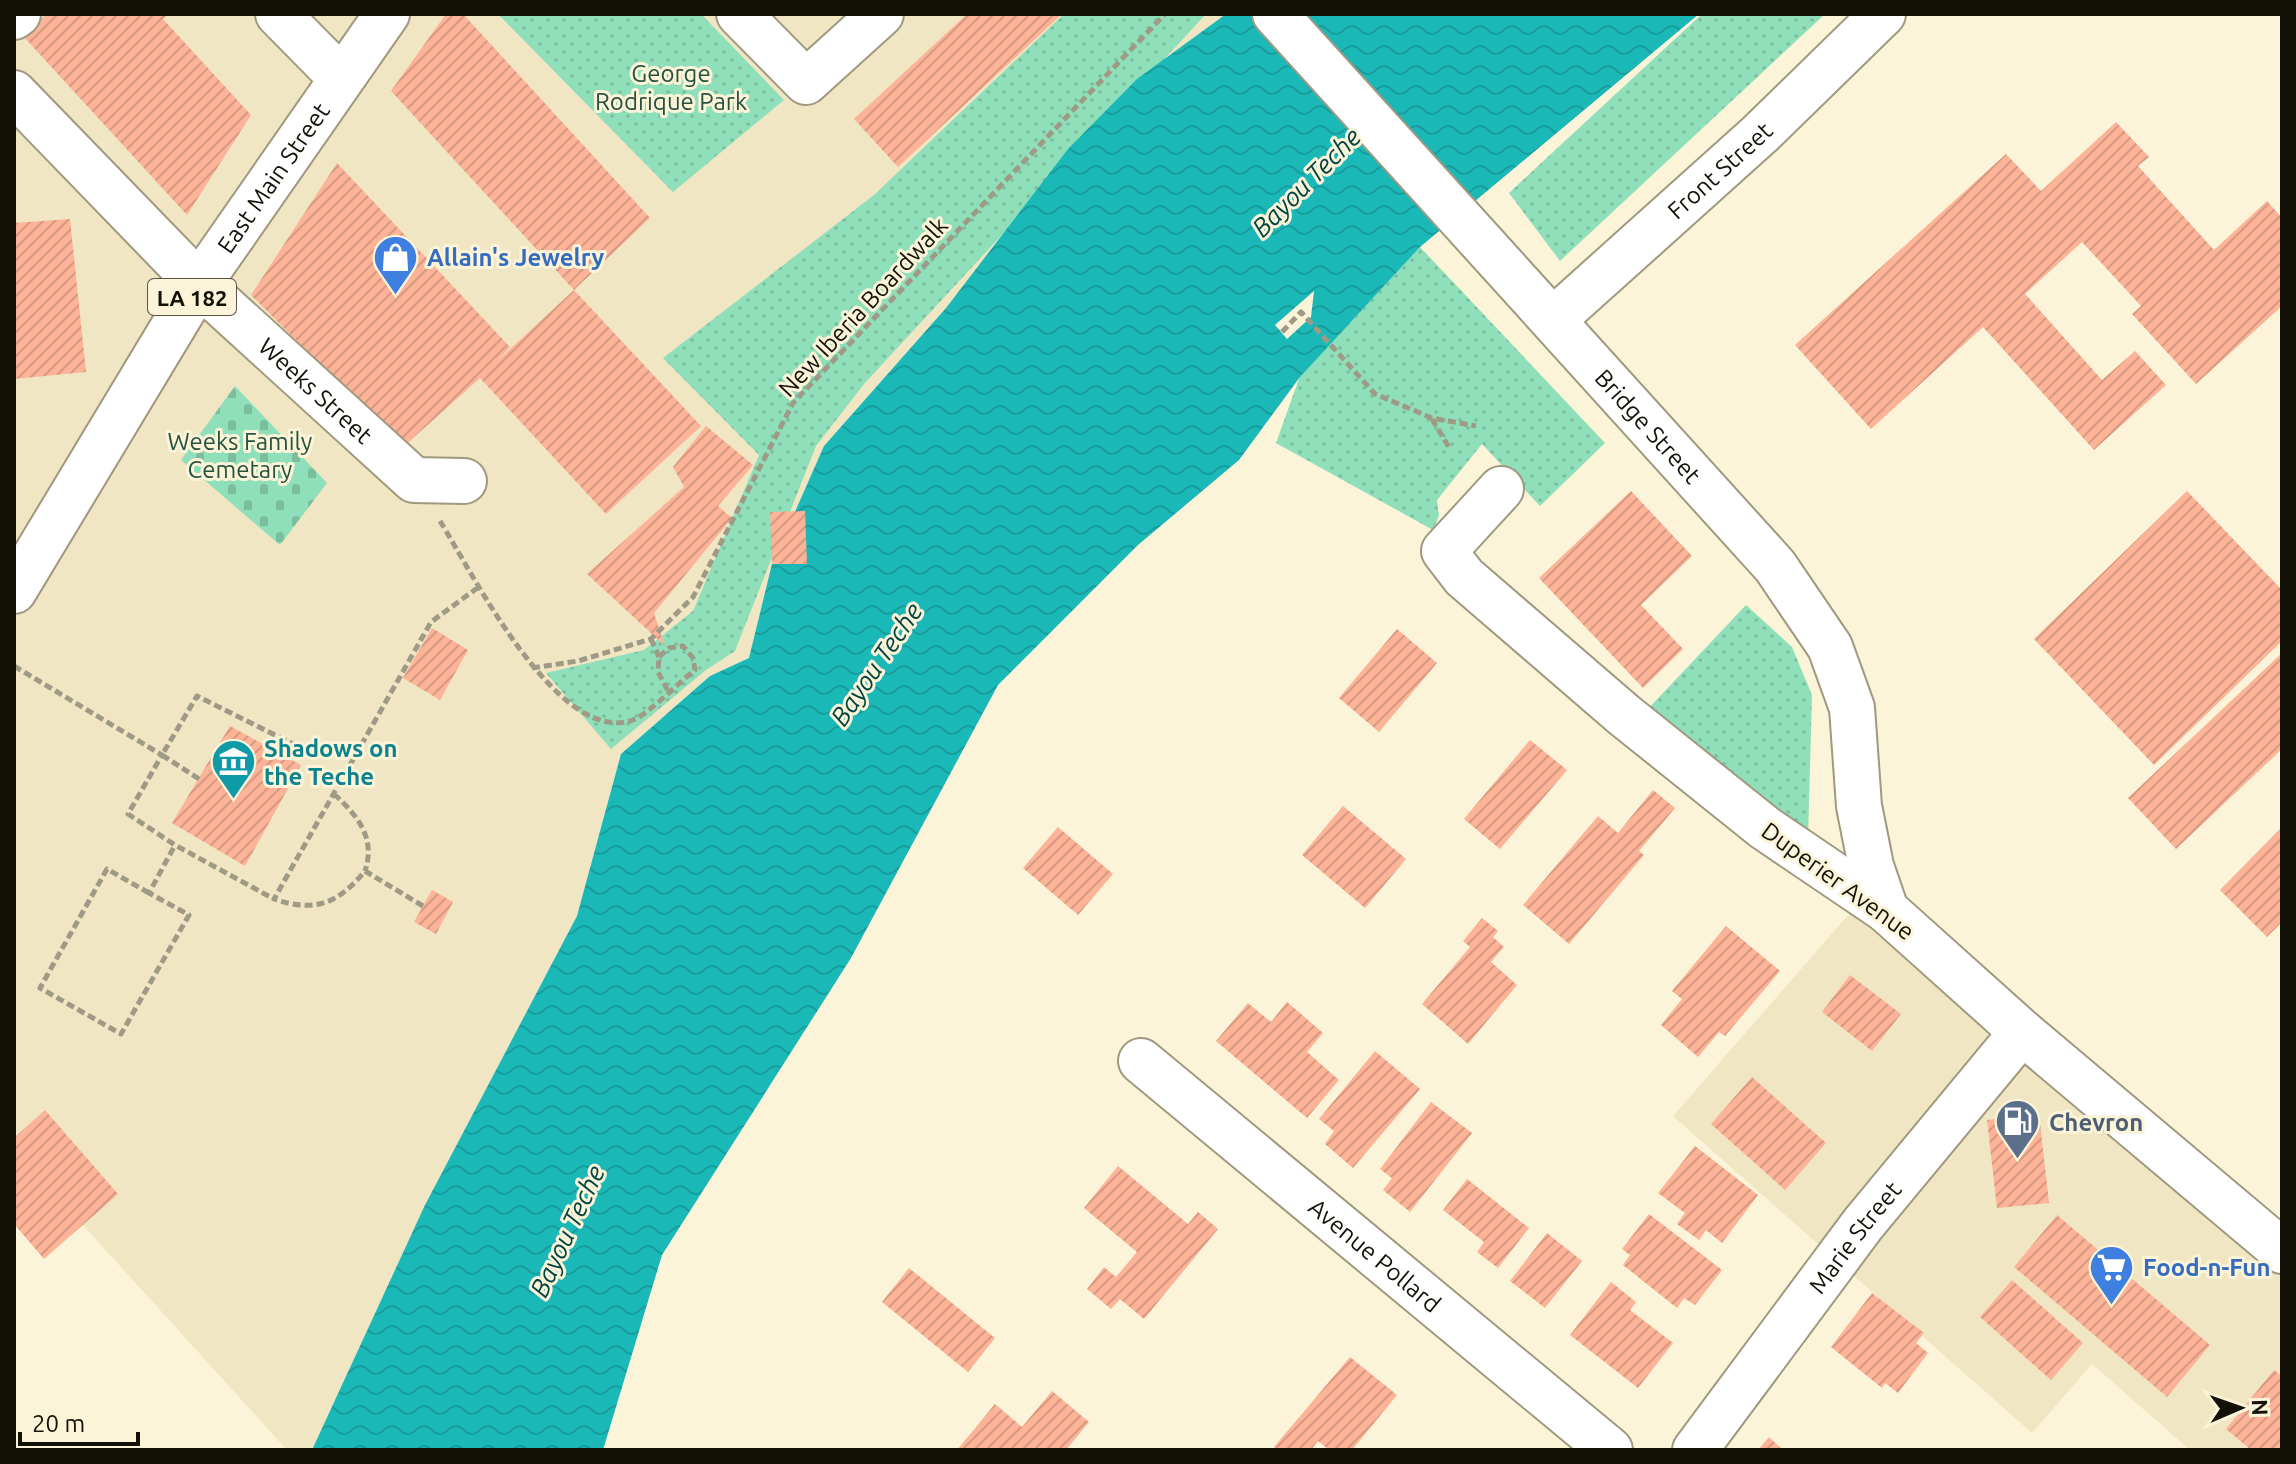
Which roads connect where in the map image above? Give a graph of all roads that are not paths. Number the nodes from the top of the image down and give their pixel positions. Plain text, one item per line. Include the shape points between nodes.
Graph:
1 (278, 14) edge
2 (387, 14) edge
3 (739, 14) edge
4 (881, 14) edge
5 (1275, 14) edge
6 (1883, 14) edge
7 (340, 77) junction
8 (14, 93) edge
9 (199, 284) junction
10 (1553, 320) junction
11 (464, 481) dead end
12 (1501, 489) dead end
13 (14, 591) edge
14 (1886, 910) junction
15 (2022, 1032) junction
16 (1141, 1061) dead end
17 (2282, 1251) edge
18 (1610, 1450) edge
19 (1695, 1450) edge

1 - 7 street
2 - 7 street, East Main Street / LA 182
3 - 4 street via 806,82
5 - 10 street, Bridge Street
6 - 10 street, Front Street via 1760,134
7 - 9 street, East Main Street / LA 182
8 - 9 street, Weeks Street
9 - 11 street, Weeks Street via 414,480
9 - 13 street, East Main Street / LA 182
10 - 14 street, Bridge Street via 1775,566 1830,647 1852,708 1859,806
12 - 14 street, Duperier Avenue via 1444,551 1464,577 1765,828
14 - 15 street, Duperier Avenue
15 - 17 street, Duperier Avenue
15 - 19 street, Marie Street via 1863,1224
16 - 18 street, Avenue Pollard

